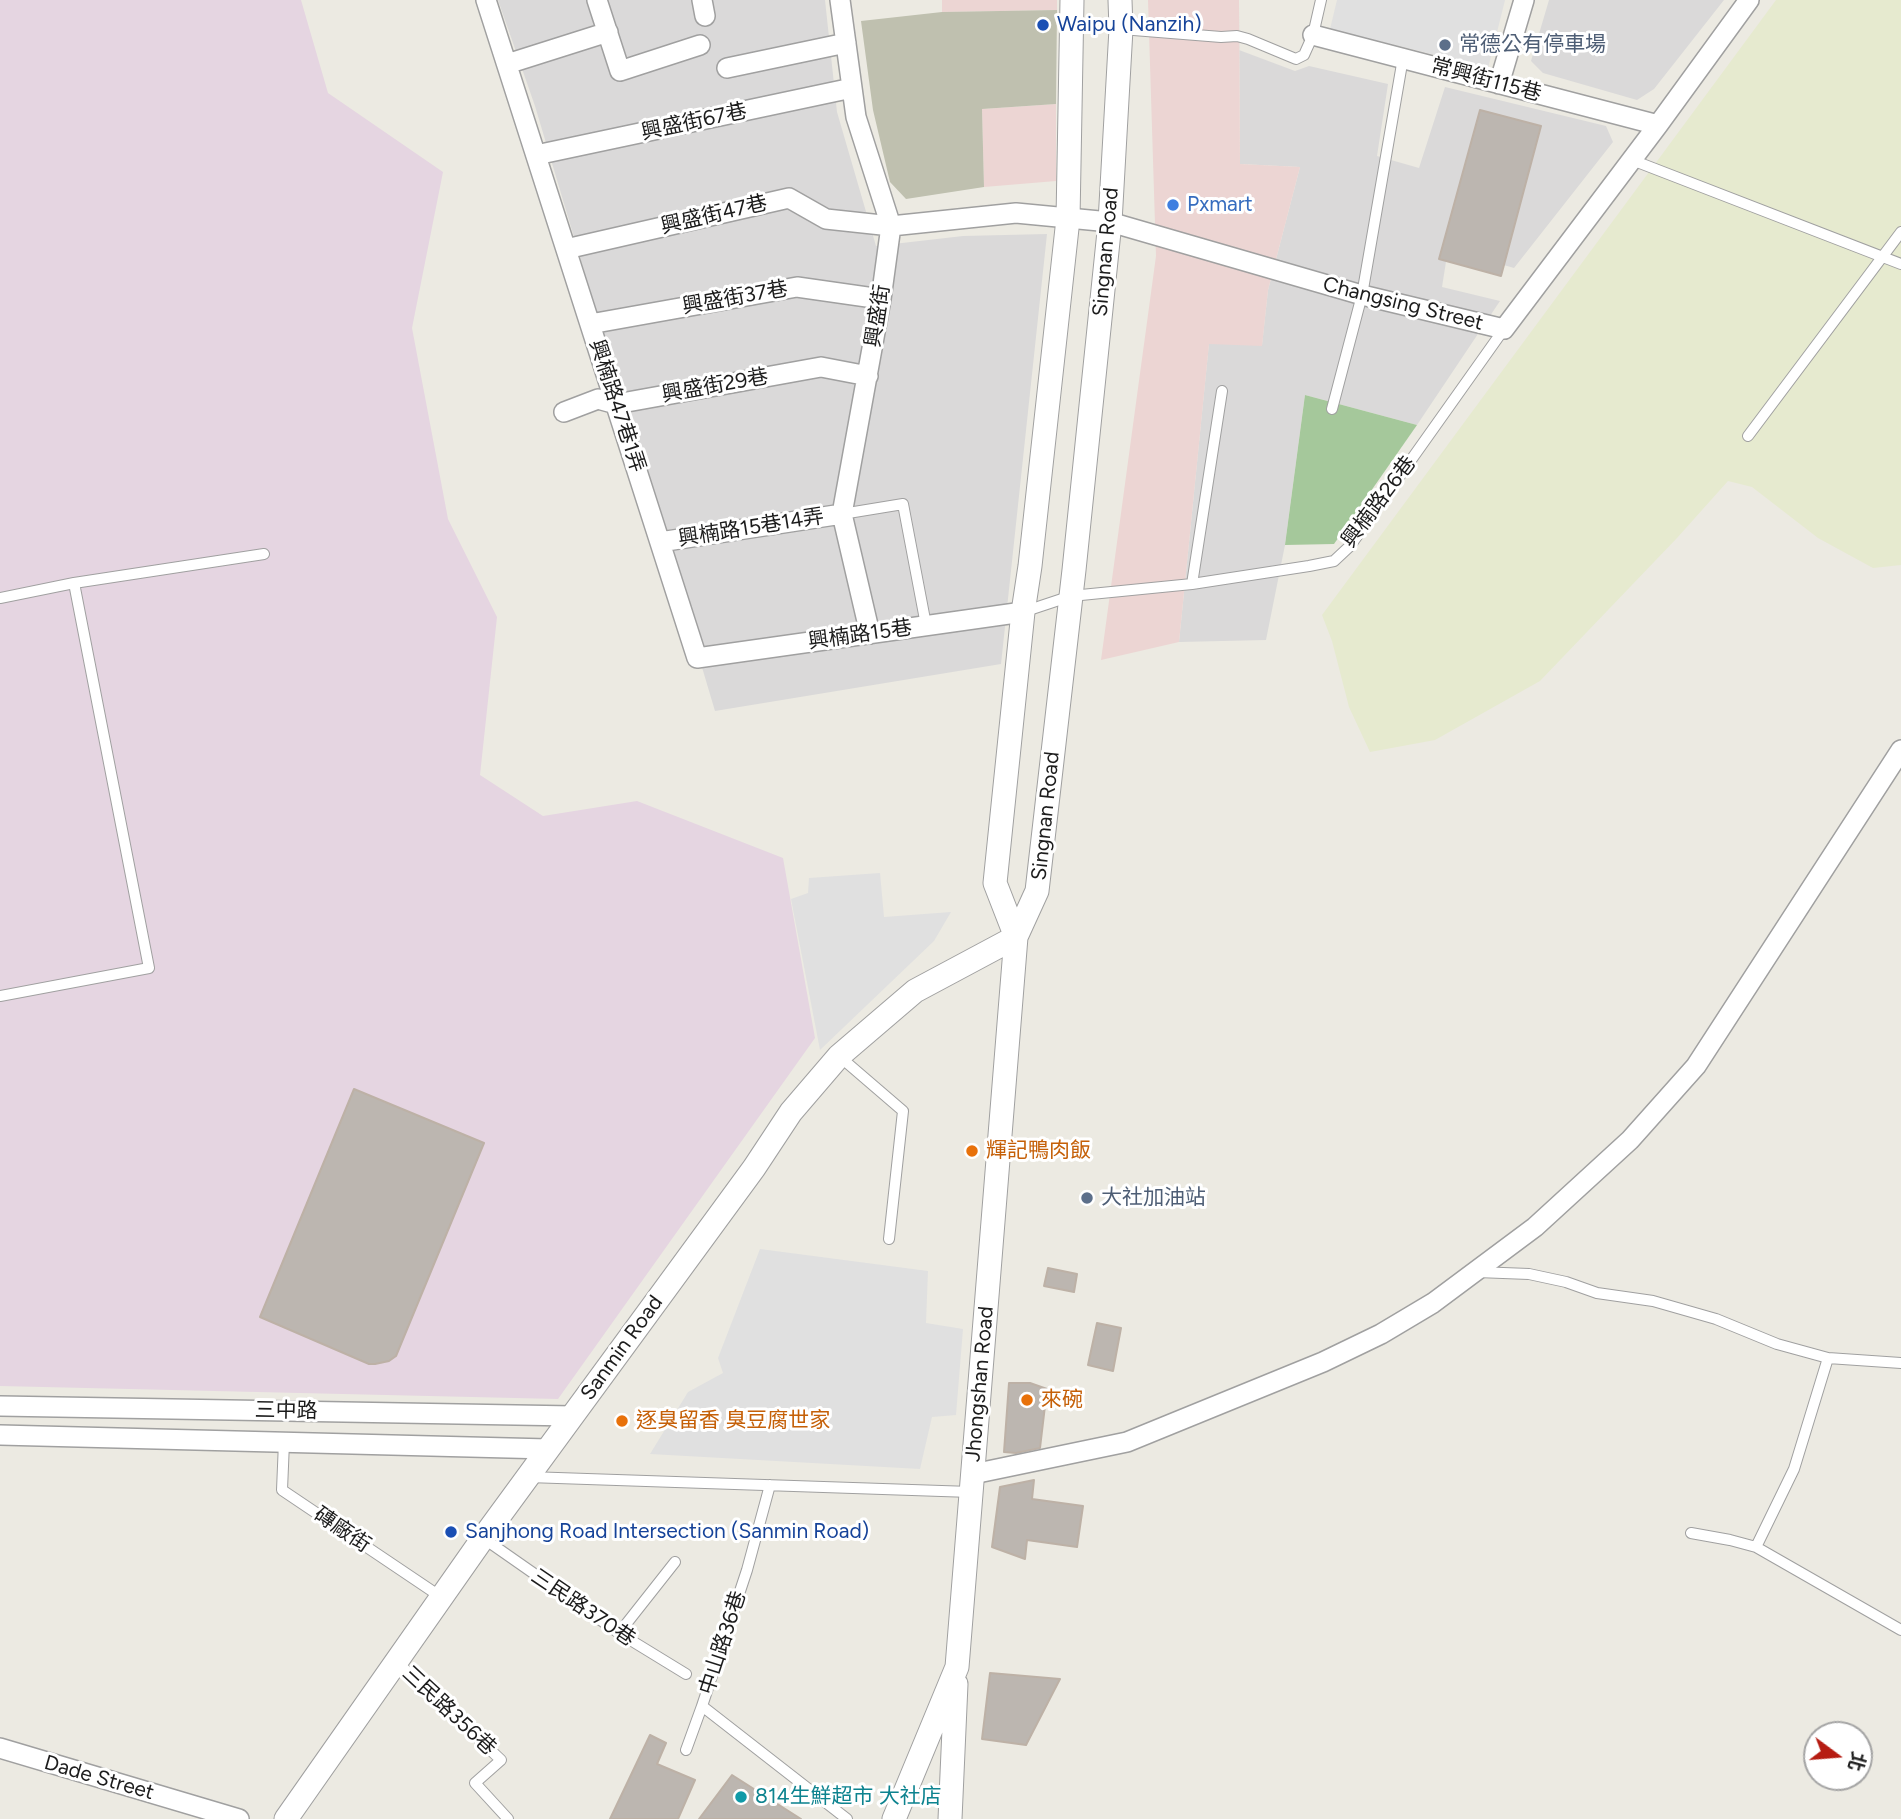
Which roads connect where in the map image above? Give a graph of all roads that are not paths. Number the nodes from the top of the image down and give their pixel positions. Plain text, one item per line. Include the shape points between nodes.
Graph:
1 (486, 0) edge
2 (597, 0) edge
3 (840, 0) edge
4 (1072, 0) edge
5 (1120, 0) edge
6 (1321, 0) edge
7 (1524, 0) edge
8 (1749, 0) edge
9 (1121, 29) junction
10 (608, 32) junction
11 (1313, 35) junction
12 (846, 43) junction
13 (700, 45) dead end
14 (1403, 58) junction
15 (507, 64) junction
16 (727, 68) dead end
17 (1499, 84) junction
18 (852, 89) junction
19 (1658, 125) junction
20 (536, 155) junction
21 (1632, 160) junction
22 (1068, 219) junction
23 (1110, 222) junction
24 (891, 226) junction
25 (1901, 232) edge
26 (566, 249) junction
27 (1882, 257) junction
28 (1901, 264) edge
29 (1362, 295) junction
30 (881, 299) junction
31 (590, 324) junction
32 (1504, 329) junction
33 (868, 376) junction
34 (1222, 391) dead end
35 (616, 404) junction
36 (1332, 409) dead end
37 (564, 412) dead end
38 (1748, 436) dead end
39 (842, 514) junction
40 (660, 542) junction
41 (264, 554) dead end
42 (74, 583) junction
43 (1192, 584) junction
44 (1071, 596) junction
45 (0, 598) edge
46 (1023, 612) junction
47 (926, 625) junction
48 (870, 634) junction
49 (697, 658) joint
50 (1901, 750) edge
51 (1016, 937) junction
52 (0, 996) edge
53 (839, 1056) junction
54 (889, 1239) dead end
55 (1473, 1272) junction
56 (1828, 1358) junction
57 (1901, 1363) edge
58 (0, 1406) edge
59 (573, 1416) junction
60 (0, 1435) edge
61 (284, 1442) junction
62 (548, 1449) junction
63 (528, 1476) junction
64 (972, 1483) junction
65 (770, 1485) junction
66 (1691, 1533) dead end
67 (483, 1538) junction
68 (1755, 1547) junction
69 (675, 1562) dead end
70 (441, 1597) junction
71 (1901, 1630) edge
72 (619, 1633) junction
73 (396, 1662) junction
74 (957, 1667) junction
75 (686, 1674) dead end
76 (702, 1706) junction
77 (0, 1748) edge
78 (686, 1750) dead end
79 (239, 1819) edge
80 (286, 1819) edge
81 (508, 1819) edge
82 (847, 1819) edge
83 (894, 1819) edge
84 (950, 1819) edge

1 - 15 street, 興楠路47巷1弄
2 - 10 street
3 - 12 street, 興盛街
4 - 22 street, Singnan Road
5 - 9 street, Singnan Road
6 - 11 lane
7 - 17 street
8 - 19 street, Changsing Street
9 - 11 lane via 1237,36 1296,59 1304,55
9 - 23 street, Singnan Road
10 - 13 street via 620,71
10 - 15 street
11 - 14 street, 常興街115巷
12 - 16 street
12 - 18 street, 興盛街
14 - 17 street, 常興街115巷
14 - 29 lane
15 - 20 street, 興楠路47巷1弄
17 - 19 street, 常興街115巷
18 - 20 street, 興盛街67巷
18 - 24 street, 興盛街 via 856,117
19 - 21 street, Changsing Street
20 - 26 street, 興楠路47巷1弄
21 - 27 lane
21 - 32 street, Changsing Street
22 - 23 street, Changsing Street
22 - 24 street, 興盛街47巷 via 1016,213
22 - 46 street, Singnan Road
23 - 29 street, Changsing Street
23 - 44 street, Singnan Road
24 - 26 street, 興盛街47巷 via 826,219 789,198
24 - 30 street, 興盛街
25 - 27 lane
26 - 31 street, 興楠路47巷1弄
27 - 28 lane
27 - 38 lane
29 - 32 street, Changsing Street
29 - 36 lane
30 - 31 street, 興盛街37巷 via 797,287
30 - 33 street, 興盛街
31 - 35 street, 興楠路47巷1弄
32 - 43 lane, 興楠路26巷 via 1350,546 1334,561
33 - 35 street, 興盛街29巷 via 821,367
33 - 39 street, 興盛街
34 - 43 lane
35 - 37 street, 興盛街29巷 via 598,399
35 - 40 street, 興楠路47巷1弄
39 - 40 street, 興楠路15巷14弄
39 - 47 lane via 903,504
39 - 48 street, 興盛街
40 - 49 street, 興楠路47巷1弄
41 - 42 lane
42 - 45 lane
42 - 52 lane via 149,968
43 - 44 lane, 興楠路26巷
44 - 46 lane, 興楠路26巷
44 - 51 street, Singnan Road via 1037,891
46 - 47 street, 興楠路15巷
46 - 51 street, Singnan Road via 995,883
47 - 48 street, 興楠路15巷
48 - 49 street, 興楠路15巷
50 - 55 street via 1696,1066 1630,1140 1535,1227
51 - 53 street, Sanmin Road via 915,991
51 - 64 street, Jhongshan Road
53 - 54 lane via 903,1111
53 - 59 street, Sanmin Road via 791,1112
55 - 56 lane via 1529,1274 1597,1293 1653,1301
55 - 64 street via 1433,1303 1323,1362 1127,1442
56 - 57 lane
56 - 68 lane via 1794,1469
58 - 59 street, 三中路
59 - 62 street, Sanmin Road
60 - 61 street
61 - 62 street
61 - 70 lane, 磚廠街 via 282,1490
62 - 63 street, Sanmin Road
63 - 65 lane
63 - 67 street, Sanmin Road
64 - 65 lane
64 - 74 street, Jhongshan Road
65 - 76 lane, 中山路36巷
66 - 68 lane
67 - 70 street, Sanmin Road
67 - 72 lane, 三民路370巷
68 - 71 lane
69 - 72 lane
70 - 73 street, Sanmin Road
72 - 75 lane, 三民路370巷
73 - 80 street, Sanmin Road
73 - 81 lane, 三民路356巷 via 501,1760 475,1783
74 - 83 street, Jhongshan Road
74 - 84 street
76 - 78 lane
76 - 82 lane, 中山路36巷
77 - 79 street, Dade Street

